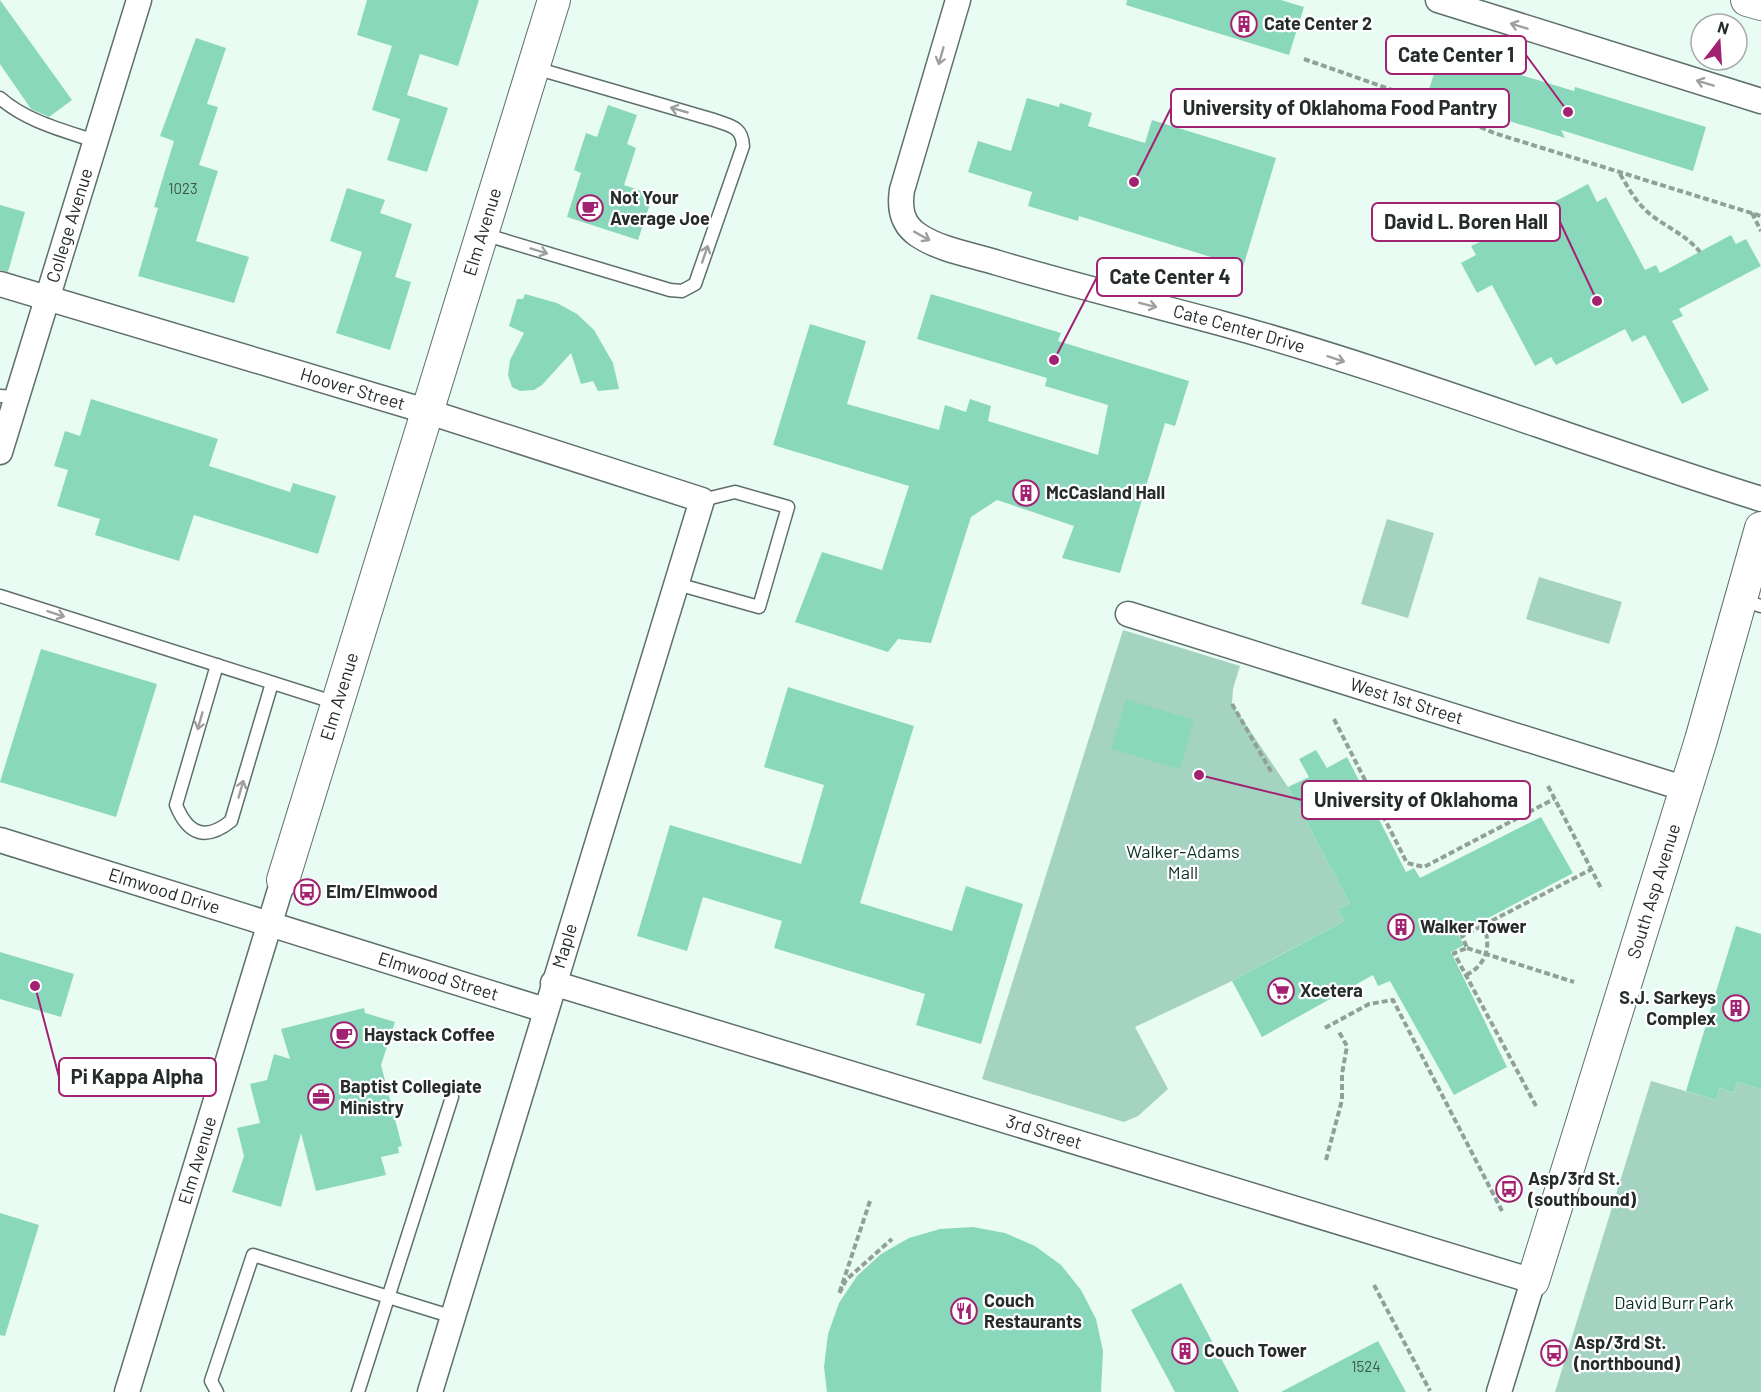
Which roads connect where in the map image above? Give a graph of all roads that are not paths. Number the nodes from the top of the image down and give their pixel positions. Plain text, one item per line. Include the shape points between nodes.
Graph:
1 (139, 0) edge
2 (554, 0) edge
3 (958, 0) edge
4 (1437, 0) edge
5 (1748, 0) edge
6 (1761, 4) edge
7 (534, 68) junction
8 (0, 98) edge
9 (1761, 101) edge
10 (95, 141) junction
11 (483, 234) junction
12 (0, 284) edge
13 (46, 297) junction
14 (8, 397) edge
15 (429, 412) junction
16 (0, 452) edge
17 (1761, 499) edge
18 (702, 500) junction
19 (1761, 528) edge
20 (676, 584) junction
21 (0, 596) edge
22 (1751, 603) edge
23 (1128, 614) dead end
24 (217, 665) junction
25 (272, 683) junction
26 (337, 703) junction
27 (1686, 789) junction
28 (0, 840) edge
29 (283, 880) joint
30 (270, 925) junction
31 (330, 943) joint
32 (553, 983) junction
33 (545, 1010) junction
34 (452, 1097) dead end
35 (1533, 1281) junction
36 (388, 1297) junction
37 (453, 1317) junction
38 (127, 1392) edge
39 (217, 1392) edge
40 (358, 1392) edge
41 (430, 1392) edge
42 (1499, 1392) edge

1 - 10 street, College Avenue
2 - 7 street, Elm Avenue
3 -> 17 street, Cate Center Drive via 901,198 902,216 920,236 949,248 1330,357
9 -> 4 street
5 - 6 street
7 - 11 street, Elm Avenue
11 -> 7 lane via 682,291 695,284 743,146 738,130 714,120
8 - 10 lane via 46,125
10 - 13 street, College Avenue
11 - 15 street, Elm Avenue
12 - 13 street, Hoover Street
13 - 14 street, College Avenue
13 - 15 street, Hoover Street
14 - 16 street, College Avenue
15 - 18 street, Hoover Street
15 - 26 street, Elm Avenue
18 - 20 street, Maple
18 - 20 lane via 735,492 788,507 759,607
19 - 22 street, South Asp Avenue
20 - 32 street, Maple
21 -> 24 lane
22 - 27 street, South Asp Avenue
23 - 27 street, West 1st Street
24 - 25 lane
24 -> 25 lane via 176,805 183,823 202,834 217,832 231,821
25 - 26 lane
26 - 29 street, Elm Avenue
27 - 35 street, South Asp Avenue
28 - 30 street, Elmwood Drive
29 - 30 street, Elm Avenue
30 - 31 street, Elmwood Drive
30 - 38 street, Elm Avenue
31 - 33 street, Elmwood Street
32 - 33 street, Maple
32 - 35 street, 3rd Street
33 - 37 street, Maple
34 - 36 lane
35 - 42 street, South Asp Avenue
36 - 37 lane
36 - 39 lane via 253,1255 211,1382
36 - 40 lane
37 - 41 street, Maple

